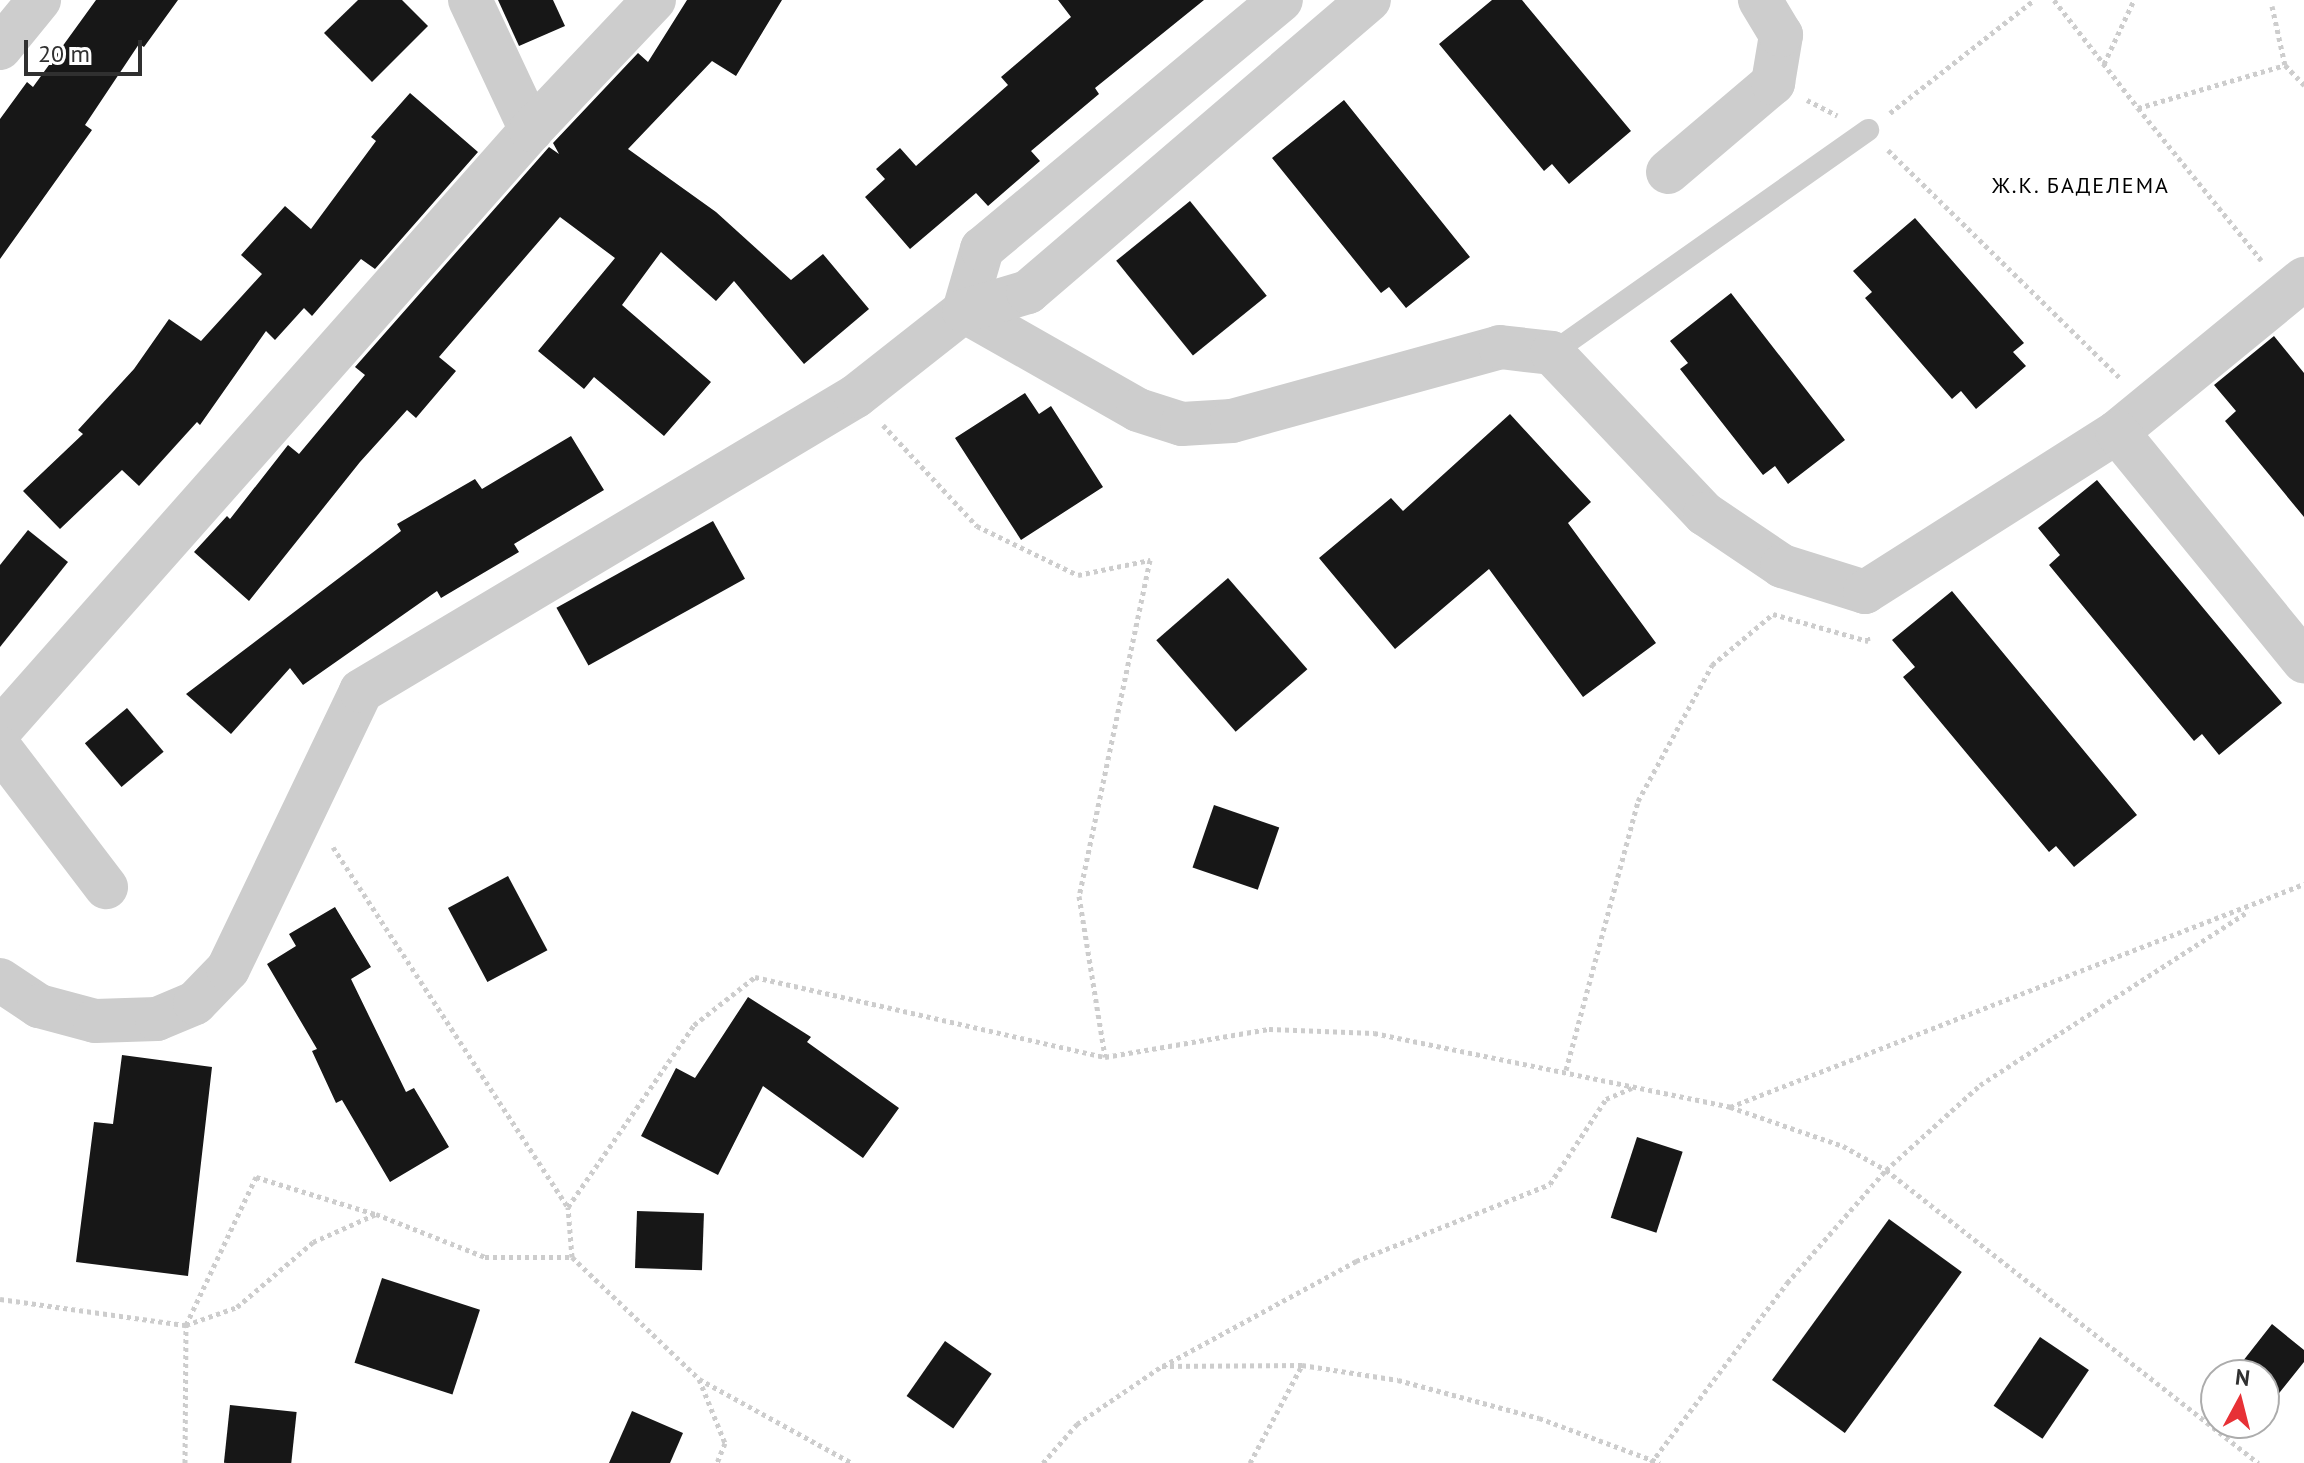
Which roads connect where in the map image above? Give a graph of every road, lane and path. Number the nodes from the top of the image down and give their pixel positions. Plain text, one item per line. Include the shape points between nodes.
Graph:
1 (39, 0) edge
2 (470, 0) edge
3 (654, 0) edge
4 (1281, 0) edge
5 (1369, 0) edge
6 (1760, 0) edge
7 (2034, 0) edge
8 (2054, 0) edge
9 (2134, 0) edge
10 (2272, 6) dead end
11 (0, 48) edge
12 (2104, 64) junction
13 (2285, 65) junction
14 (1773, 83) junction
15 (2304, 85) edge
16 (2138, 108) junction
17 (531, 130) junction
18 (1868, 130) junction
19 (1668, 172) dead end
20 (2296, 286) edge
21 (964, 311) junction
22 (1552, 353) junction
23 (856, 396) junction
24 (2132, 418) junction
25 (1865, 592) junction
26 (2304, 661) edge
27 (0, 730) edge
28 (0, 748) edge
29 (306, 806) junction
30 (2304, 884) edge
31 (106, 887) dead end
32 (2258, 906) junction
33 (0, 980) edge
34 (1105, 1057) junction
35 (1566, 1070) junction
36 (1633, 1087) junction
37 (1730, 1107) junction
38 (1886, 1170) junction
39 (568, 1207) junction
40 (376, 1214) junction
41 (572, 1257) junction
42 (0, 1299) edge
43 (186, 1325) junction
44 (1302, 1365) junction
45 (1162, 1366) junction
46 (699, 1379) junction
47 (1655, 1462) edge
48 (185, 1463) edge
49 (717, 1463) edge
50 (852, 1463) edge
51 (1043, 1463) edge
52 (1250, 1463) edge
53 (2259, 1463) edge

1 - 11 street
2 - 17 street
3 - 17 street
4 - 21 street via 982,249
5 - 21 street via 1028,292
6 - 14 street via 1781,35
7 - 18 path
8 - 12 path
9 - 12 path
10 - 13 path
12 - 16 path
13 - 15 path
13 - 16 path
14 - 18 path
14 - 19 street
16 - 20 path
17 - 27 street
18 - 22 lane
18 - 24 path
20 - 24 street
21 - 22 street via 1138,410 1182,424 1232,421 1500,347
21 - 23 street
22 - 25 street via 1705,514 1782,566
23 - 29 street via 361,691
23 - 34 path via 977,526 1078,575 1150,560 1079,896
24 - 25 street
24 - 26 street
25 - 35 path via 1868,641 1773,614 1712,665 1638,801
28 - 31 street
29 - 33 street via 228,969 195,1003 157,1019 95,1021 39,1006
29 - 39 path
30 - 32 path
32 - 37 path
32 - 38 path via 1980,1085
34 - 35 path via 1269,1029 1374,1033
34 - 39 path via 755,977 694,1025
35 - 36 path
36 - 37 path
36 - 45 path via 1606,1099 1550,1184 1356,1261
37 - 38 path via 1843,1146
38 - 47 path via 1787,1283
38 - 53 path
39 - 41 path
40 - 41 path via 485,1257
40 - 43 path via 313,1242 237,1307
40 - 43 path via 256,1177
41 - 46 path
42 - 43 path
43 - 48 path
44 - 45 path
44 - 47 path via 1412,1384 1539,1418
44 - 52 path
45 - 51 path via 1077,1424
46 - 49 path via 725,1443
46 - 50 path

